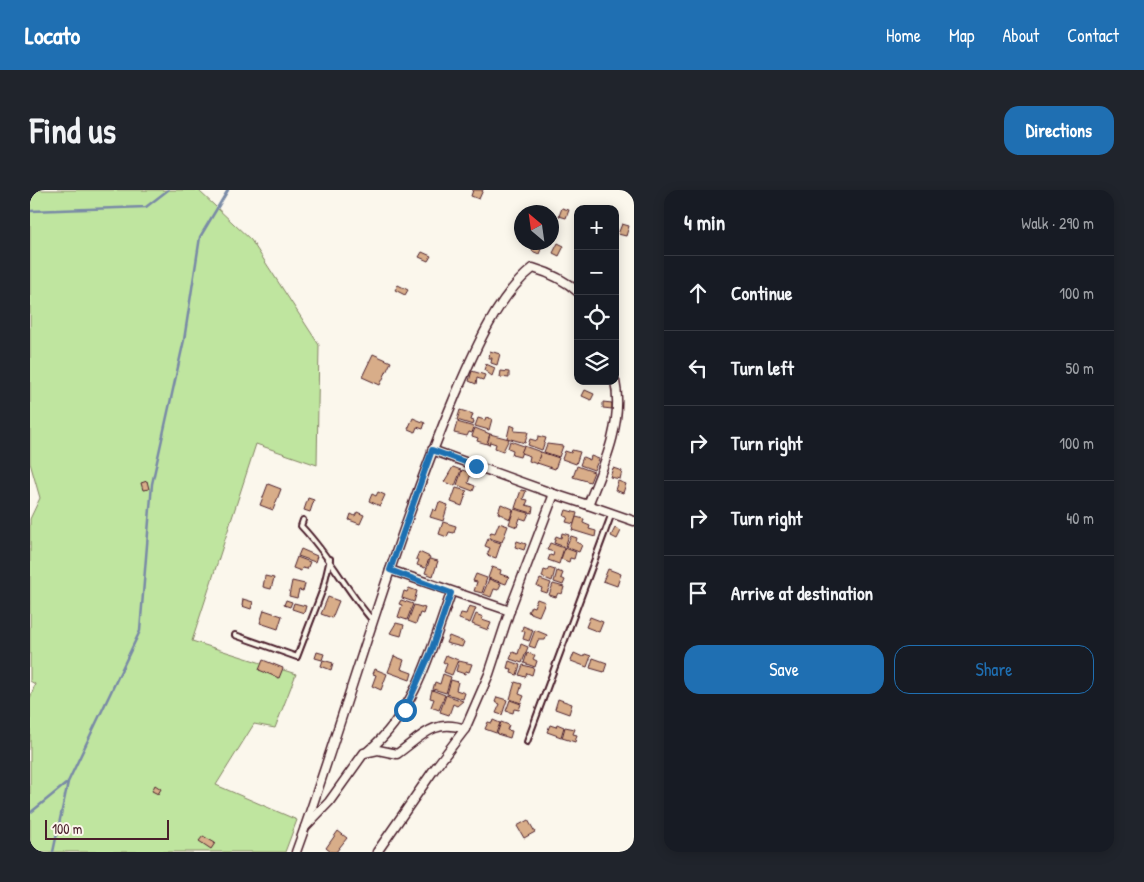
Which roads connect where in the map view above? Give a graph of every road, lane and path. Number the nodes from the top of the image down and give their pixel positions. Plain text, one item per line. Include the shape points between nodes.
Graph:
1 (574, 288) edge
2 (615, 385) edge
3 (432, 450) junction
4 (554, 494) junction
5 (588, 505) junction
6 (612, 513) junction
7 (303, 520) dead end
8 (634, 521) edge
9 (330, 559) junction
10 (390, 570) junction
11 (451, 593) junction
12 (510, 611) junction
13 (373, 621) junction
14 (235, 635) dead end
15 (465, 729) junction
16 (527, 742) dead end
17 (364, 754) junction
18 (305, 827) junction
19 (296, 852) edge
20 (377, 852) edge

1 - 3 street via 548,272 533,268 519,279 468,362
2 - 5 street via 612,445
3 - 4 street
3 - 10 street
4 - 5 street
4 - 12 street
5 - 6 street
6 - 8 street
6 - 16 lane
7 - 9 lane via 301,526
9 - 13 lane
9 - 14 lane via 323,590 297,657
10 - 11 street
10 - 13 street
11 - 12 street
11 - 17 street via 430,654 405,710 382,739
12 - 15 street via 489,674
13 - 18 street
15 - 17 street via 443,724 397,754 378,750
15 - 20 street
17 - 18 street via 329,802
18 - 19 street

